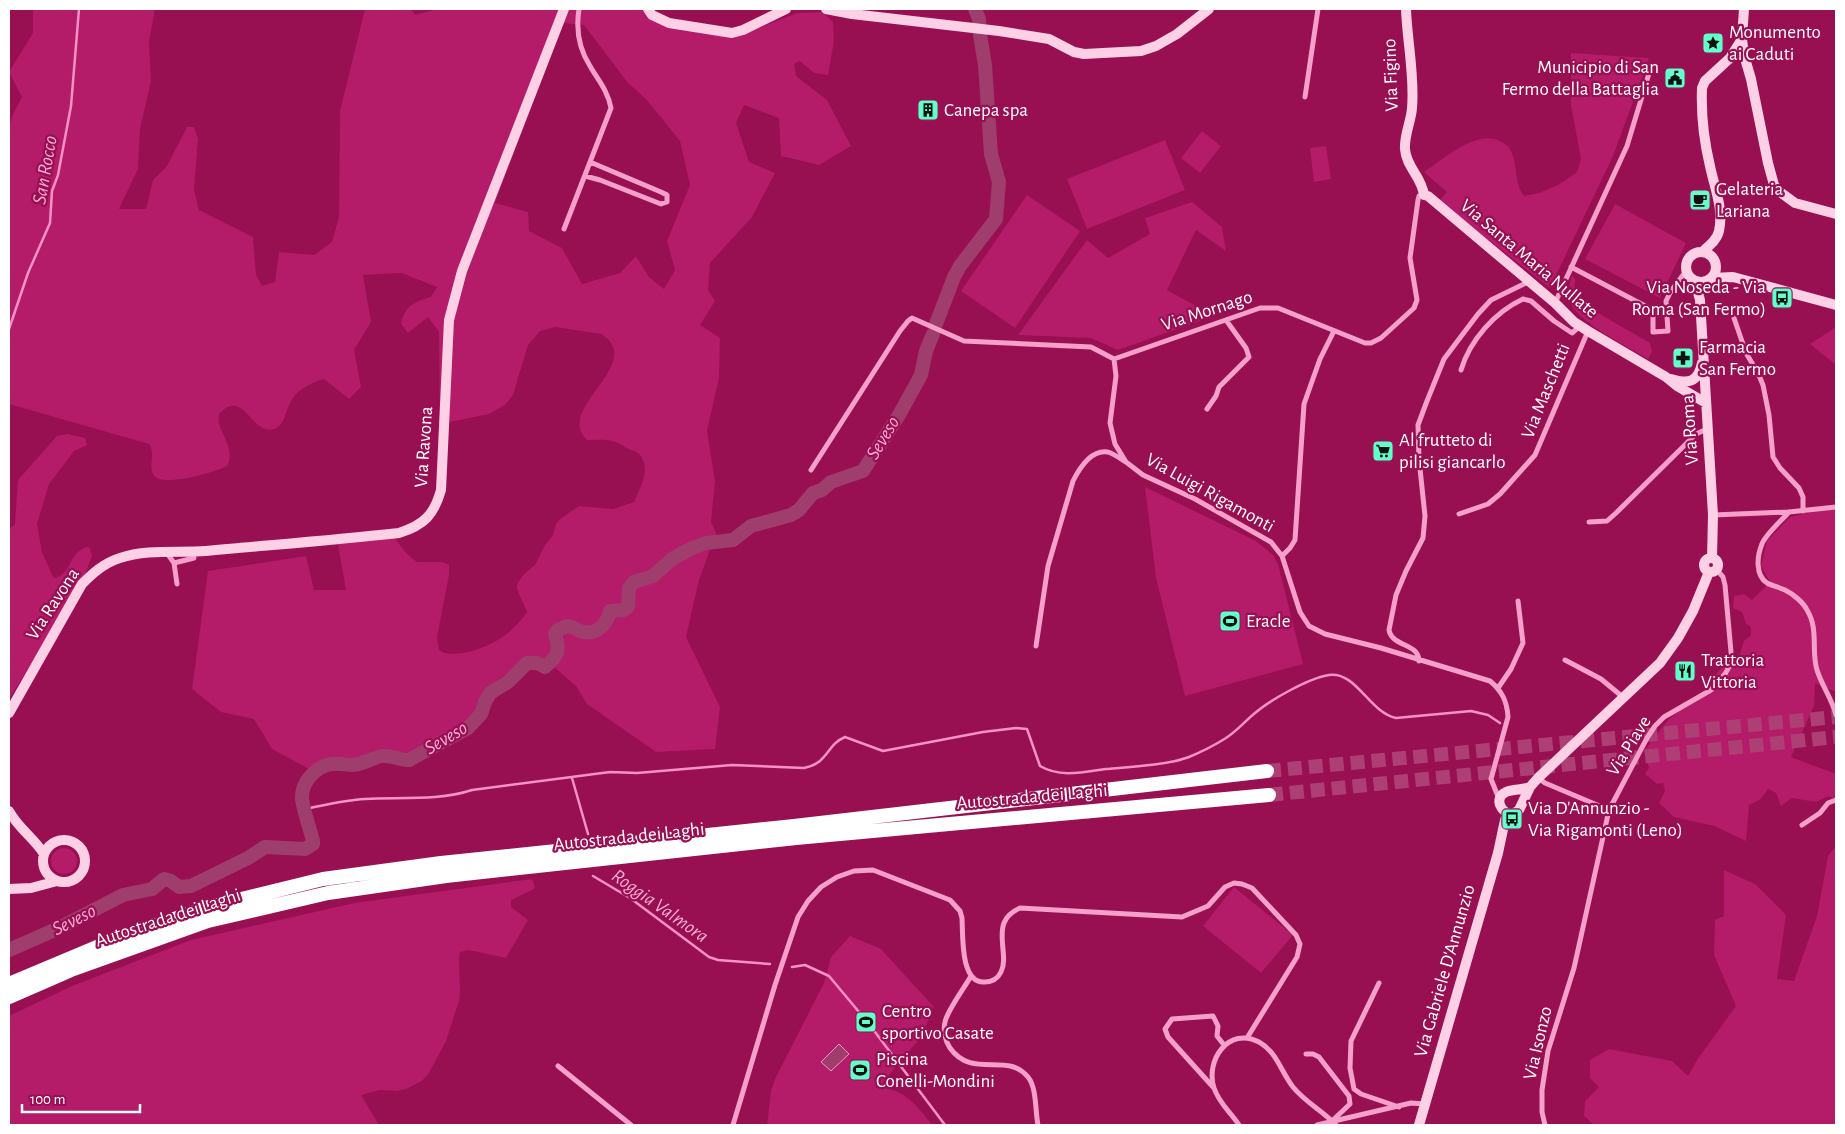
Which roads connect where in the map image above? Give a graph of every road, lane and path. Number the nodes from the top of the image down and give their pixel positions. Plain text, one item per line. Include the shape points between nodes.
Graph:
1 (564, 9) edge
2 (579, 9) edge
3 (648, 9) edge
4 (786, 9) edge
5 (826, 9) edge
6 (1209, 9) edge
7 (1318, 9) edge
8 (1406, 9) edge
9 (1744, 9) edge
10 (1742, 39) junction
11 (1730, 58) junction
12 (1746, 64) junction
13 (1650, 70) dead end
14 (1305, 97) dead end
15 (590, 162) junction
16 (585, 176) junction
17 (639, 183) junction
18 (635, 194) junction
19 (1424, 195) junction
20 (1836, 214) edge
21 (564, 229) dead end
22 (1702, 252) junction
23 (1716, 263) junction
24 (1571, 267) junction
25 (1686, 271) junction
26 (1733, 277) junction
27 (1710, 280) junction
28 (1529, 281) junction
29 (1695, 282) junction
30 (1700, 300) junction
31 (1555, 303) junction
32 (1836, 305) edge
33 (1734, 318) dead end
34 (1226, 320) junction
35 (1584, 329) junction
36 (1334, 331) junction
37 (1114, 358) junction
38 (1703, 358) junction
39 (1461, 370) dead end
40 (1666, 377) junction
41 (1706, 403) junction
42 (1207, 409) dead end
43 (1708, 429) junction
44 (1126, 462) junction
45 (811, 470) dead end
46 (1836, 507) edge
47 (1803, 511) junction
48 (1789, 512) junction
49 (1459, 514) dead end
50 (1713, 514) junction
51 (1589, 522) dead end
52 (166, 552) junction
53 (1282, 556) junction
54 (194, 558) dead end
55 (174, 563) junction
56 (1713, 571) junction
57 (177, 584) dead end
58 (1518, 601) dead end
59 (1036, 646) dead end
60 (1565, 660) dead end
61 (1419, 661) junction
62 (1498, 688) junction
63 (1624, 698) junction
64 (9, 713) edge
65 (1836, 715) edge
66 (1268, 771) tunnel mouth
67 (1538, 778) junction
68 (1530, 787) junction
69 (1495, 788) junction
70 (1510, 792) junction
71 (1269, 795) tunnel mouth
72 (1836, 800) edge
73 (1500, 802) junction
74 (1522, 802) junction
75 (1609, 810) junction
76 (9, 811) edge
77 (1509, 813) junction
78 (1802, 825) dead end
79 (36, 842) junction
80 (53, 843) junction
81 (44, 854) junction
82 (46, 873) junction
83 (57, 881) junction
84 (9, 884) edge
85 (9, 889) edge
86 (1574, 968) joint
87 (971, 976) junction
88 (1379, 983) dead end
89 (9, 984) edge
90 (9, 997) edge
91 (1247, 1038) junction
92 (1224, 1045) junction
93 (1306, 1054) dead end
94 (558, 1066) dead end
95 (1214, 1087) junction
96 (1424, 1104) junction
97 (1399, 1107) junction
98 (1334, 1123) edge
99 (631, 1125) edge
100 (733, 1125) edge
101 (1038, 1125) edge
102 (1239, 1125) edge
103 (1317, 1125) edge
104 (1420, 1125) edge
105 (1545, 1125) edge

1 - 52 street, Via Ravona via 452,304 441,490 431,515 410,530 399,533
2 - 15 street via 580,43 588,65 609,97 610,108
3 - 4 street via 652,15 669,23 732,33
5 - 6 street via 1049,39 1084,54 1141,50 1171,38
7 - 14 street
8 - 19 street, Via Figino via 1412,108 1405,151 1408,162 1420,179
9 - 10 street
10 - 11 street
10 - 12 street
11 - 12 street via 1740,56
11 - 22 street via 1702,88 1707,153 1720,221 1716,238
12 - 20 street via 1774,185 1795,203
13 - 24 street via 1627,146
15 - 16 street
15 - 17 street
16 - 18 street
16 - 21 street
17 - 18 street
17 - 18 street via 667,195 667,202 661,204
19 - 28 street, Via Santa Maria Nullate
19 - 36 street, Via Mornago via 1418,200 1410,258 1416,305 1376,341 1360,342
22 - 23 street via 1712,255
22 - 25 street via 1692,255
23 - 26 street
23 - 27 street via 1717,270
24 - 25 street via 1648,308 1653,332 1668,331 1666,301
24 - 31 street
25 - 29 street
26 - 27 street
26 - 32 street
27 - 29 street
27 - 30 street, Via Roma
28 - 31 street, Via Santa Maria Nullate
28 - 61 street, Via Luigi Rigamonti via 1491,300 1478,314 1444,359 1418,425 1425,516 1423,538 1396,595 1389,630 1394,640 1416,652
29 - 30 street, Via Roma
30 - 38 street, Via Roma
31 - 35 street, Via Santa Maria Nullate
33 - 47 street via 1746,353 1763,385 1770,415 1773,456 1799,488
34 - 36 street, Via Mornago via 1269,307
34 - 37 street, Via Mornago
34 - 42 street via 1249,357 1219,387
35 - 39 street via 1572,333 1531,301 1523,299 1510,305 1481,333 1468,350
35 - 40 street, Via Santa Maria Nullate
35 - 49 street, Via Maschetti via 1535,455 1488,504
36 - 53 street via 1304,404 1295,540
37 - 44 street, Via Luigi Rigamonti via 1116,376 1110,423 1115,444
37 - 45 street via 1092,347 964,341 912,318 900,331
38 - 40 street, Via Santa Maria Nullate via 1700,373 1694,379 1687,382
38 - 41 street, Via Roma
40 - 41 street, Via Santa Maria Nullate
41 - 43 street, Via Roma
43 - 50 street, Via Roma
43 - 51 street via 1696,434 1616,514 1607,520
44 - 53 street, Via Luigi Rigamonti via 1143,475 1261,535
44 - 59 street via 1107,452 1097,454 1087,460 1073,481 1048,566
46 - 47 street
47 - 48 street
48 - 50 street
48 - 65 street via 1762,543 1758,568 1760,577 1768,584 1785,590 1808,610 1815,640 1816,668
50 - 56 street, Via Roma via 1712,558 1717,563
52 - 55 street
52 - 64 street, Via Ravona via 119,559 97,570 82,584
53 - 61 street, Via Luigi Rigamonti via 1300,612 1310,626 1325,634
54 - 55 street
55 - 57 street
56 - 63 street via 1678,638 1660,663
56 - 75 street, Via Piave via 1723,577 1730,665 1711,690 1664,717 1655,726
58 - 62 street via 1523,643
60 - 63 street via 1600,679
61 - 62 street, Via Luigi Rigamonti via 1490,681
62 - 69 street via 1508,717 1491,778
63 - 67 street
66 - 89 highway, Autostrada dei Laghi via 441,863 323,880 204,908
67 - 68 street
67 - 75 street
68 - 70 street
68 - 74 street
69 - 70 street
69 - 73 street
70 - 73 street via 1502,796
70 - 74 street via 1519,795
71 - 90 highway, Autostrada dei Laghi via 796,838 446,876 328,893 208,921 71,970
72 - 78 street
73 - 77 street via 1500,806
74 - 77 street via 1519,810
75 - 86 street, Via Piave
76 - 79 street via 17,824
77 - 96 street, Via Gabriele D'Annunzio
79 - 80 street
79 - 81 street
80 - 81 street
80 - 83 street via 61,840 74,843 84,859 82,872 77,877 71,881
81 - 82 street
82 - 83 street
82 - 84 street via 30,883
83 - 85 street via 31,888
86 - 105 street, Via Isonzo via 1548,1051 1542,1090
87 - 91 street via 987,982 997,978 1002,968 1004,922 1020,908 1182,917 1208,906 1225,887 1242,884 1252,888 1296,935 1300,944 1297,957
87 - 100 street via 966,967 962,918 956,904 950,900 873,870 837,877 821,887 798,917
87 - 101 street via 945,1021 944,1033 948,1044 964,1061 976,1065 1012,1066 1022,1071 1033,1087
88 - 97 street via 1351,1041 1350,1068 1354,1089
91 - 92 street via 1238,1038
91 - 98 street via 1268,1049 1293,1087
92 - 95 street via 1213,1063
92 - 95 street via 1217,1036 1218,1026 1213,1016 1172,1019 1165,1029 1168,1037
93 - 98 street via 1319,1057 1349,1096 1350,1104
94 - 99 street
95 - 102 street via 1219,1100
96 - 97 street via 1411,1103
96 - 104 street, Via Gabriele D'Annunzio
97 - 98 street
98 - 103 street

